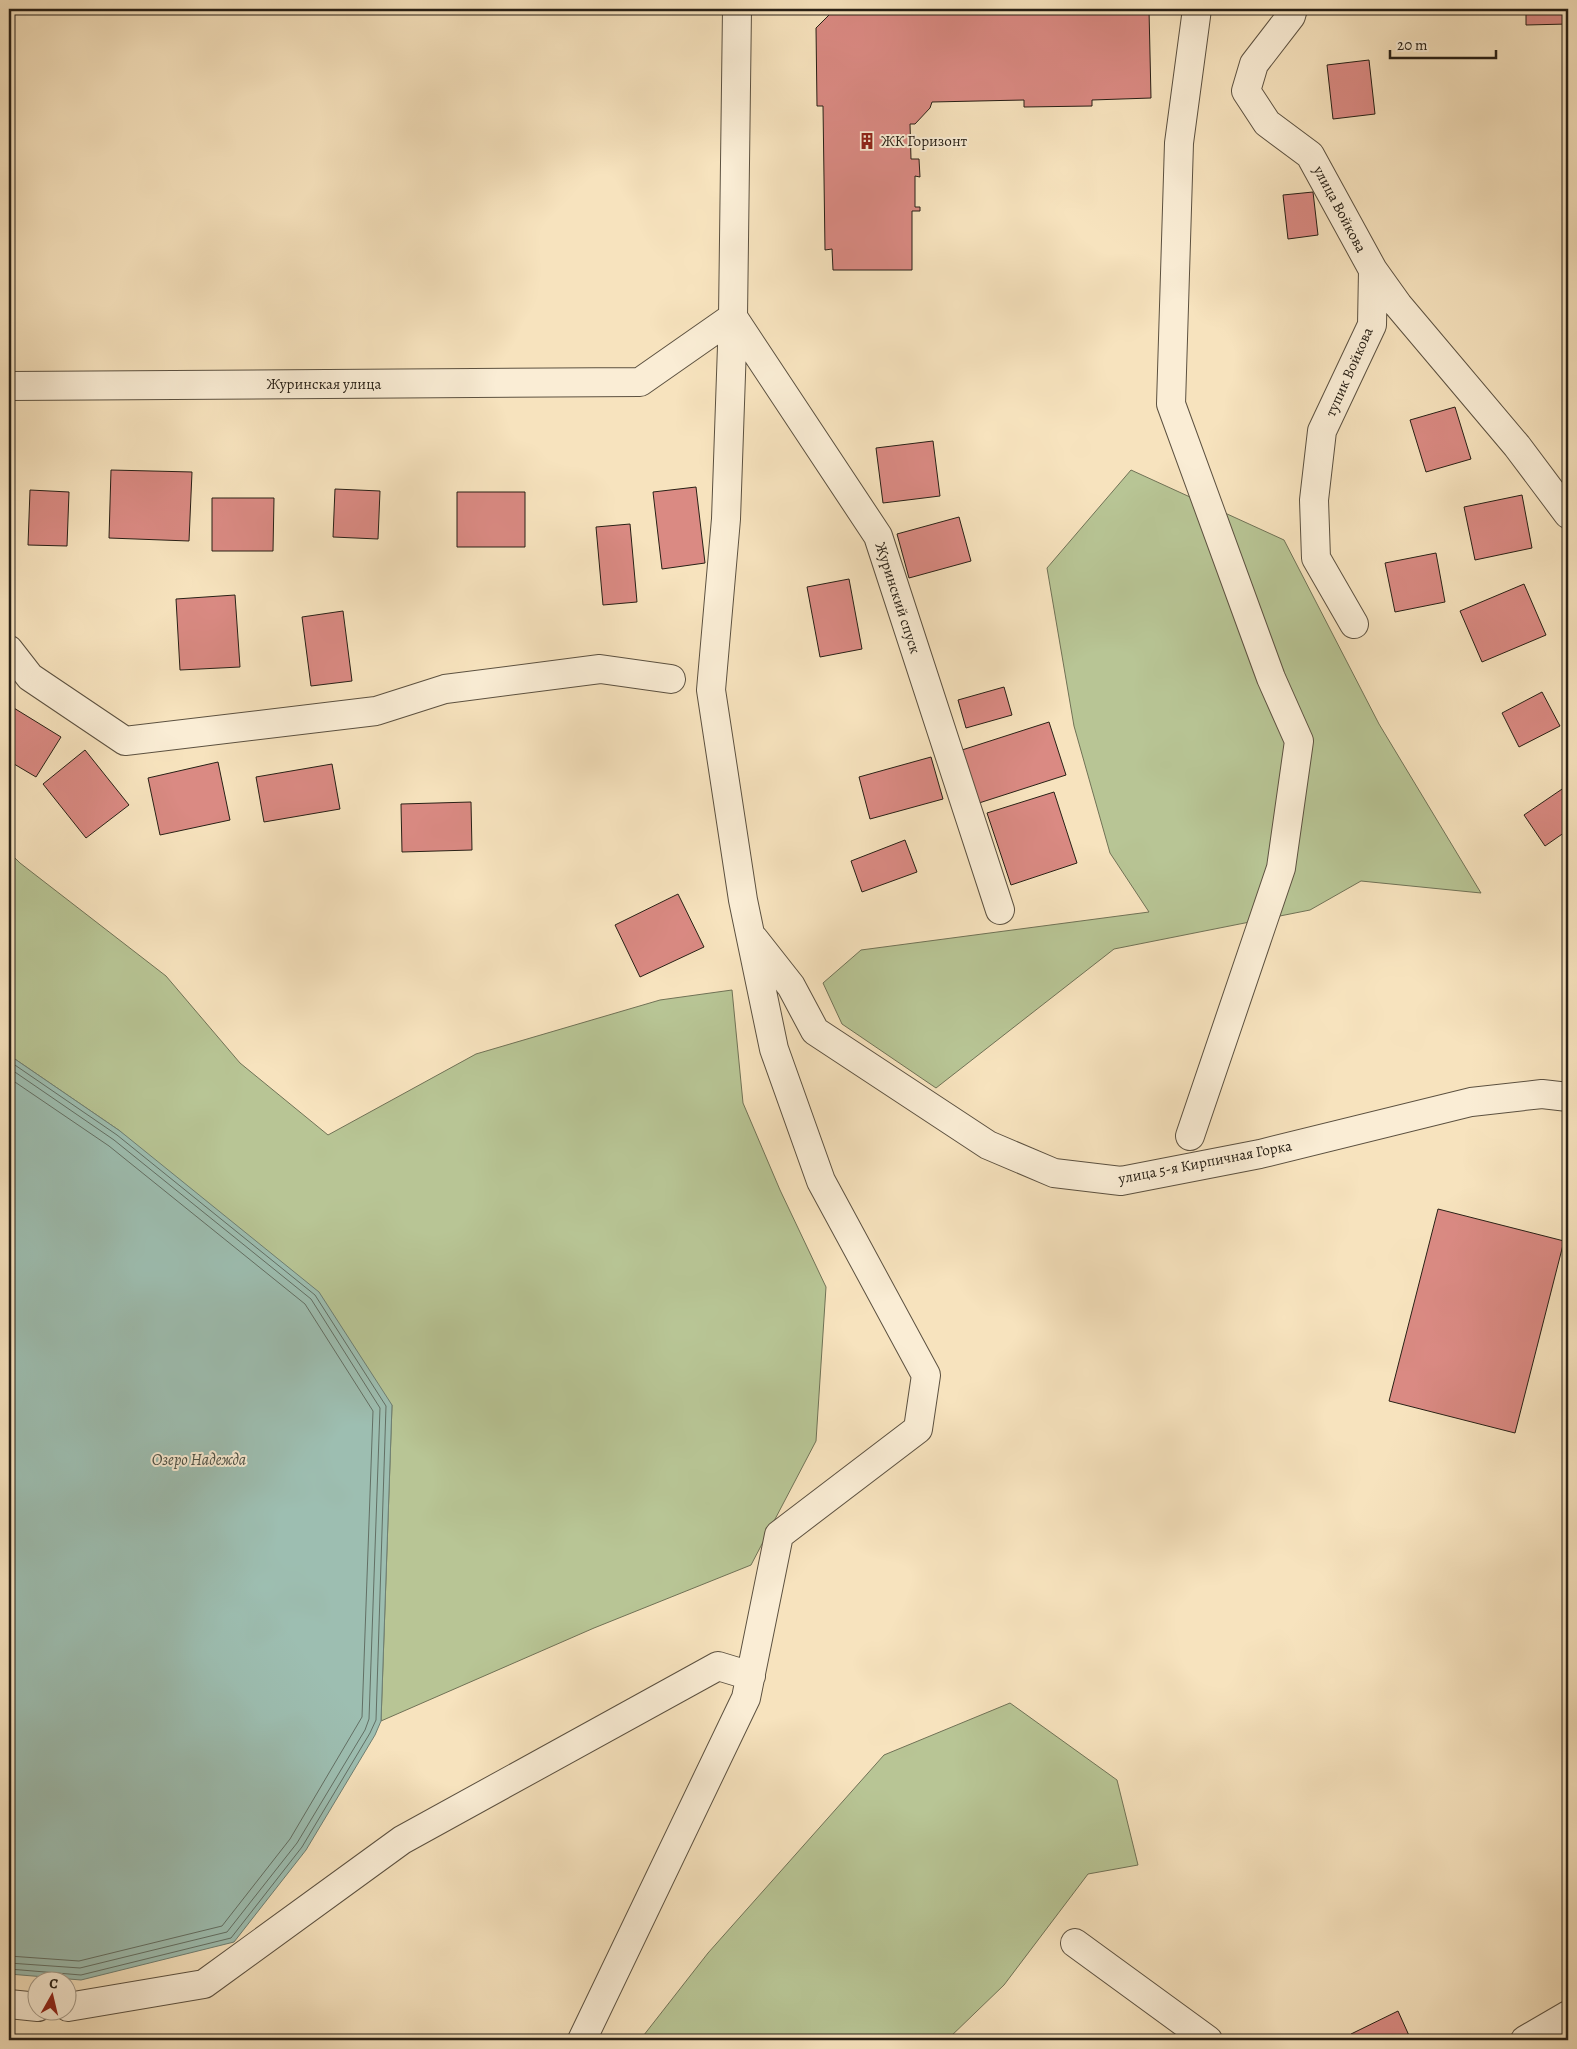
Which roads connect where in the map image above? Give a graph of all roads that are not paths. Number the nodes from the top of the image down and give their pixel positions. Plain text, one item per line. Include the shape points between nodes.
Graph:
1 (736, 9) edge
2 (1197, 9) edge
3 (1293, 9) edge
4 (1373, 270) junction
5 (733, 317) junction
6 (9, 386) edge
7 (1568, 514) edge
8 (1354, 624) dead end
9 (9, 650) edge
10 (671, 679) dead end
11 (1000, 910) dead end
12 (750, 933) junction
13 (1568, 1096) edge
14 (1190, 1136) dead end
15 (751, 1676) junction
16 (1075, 1943) dead end
17 (9, 2004) edge
18 (78, 2005) edge
19 (28, 2006) edge
20 (1568, 2015) edge
21 (582, 2040) edge
22 (1208, 2040) edge
23 (1525, 2040) edge

1 - 5 street
2 - 14 street via 1180,143 1171,404 1271,678 1299,741 1282,868
3 - 4 street, улица Войкова via 1254,64 1246,91 1267,123 1310,156
4 - 7 street via 1398,306 1517,446
4 - 8 street, тупик Войкова via 1372,325 1322,431 1314,500 1316,558
5 - 6 street, Журинская улица via 640,382
5 - 11 street, Журинский спуск via 878,536
5 - 12 street via 726,519 711,690
9 - 10 street via 30,677 125,741 376,711 445,690 600,669
12 - 13 street, улица 5-я Кирпичная Горка via 791,986 815,1031 988,1145 1054,1173 1121,1181 1260,1154 1471,1102 1542,1094
12 - 15 street via 774,1050 821,1181 926,1375 918,1429 779,1535
15 - 18 street via 718,1666 402,1840 204,1984
15 - 21 street via 746,1698
16 - 22 street
17 - 19 street
20 - 23 street

